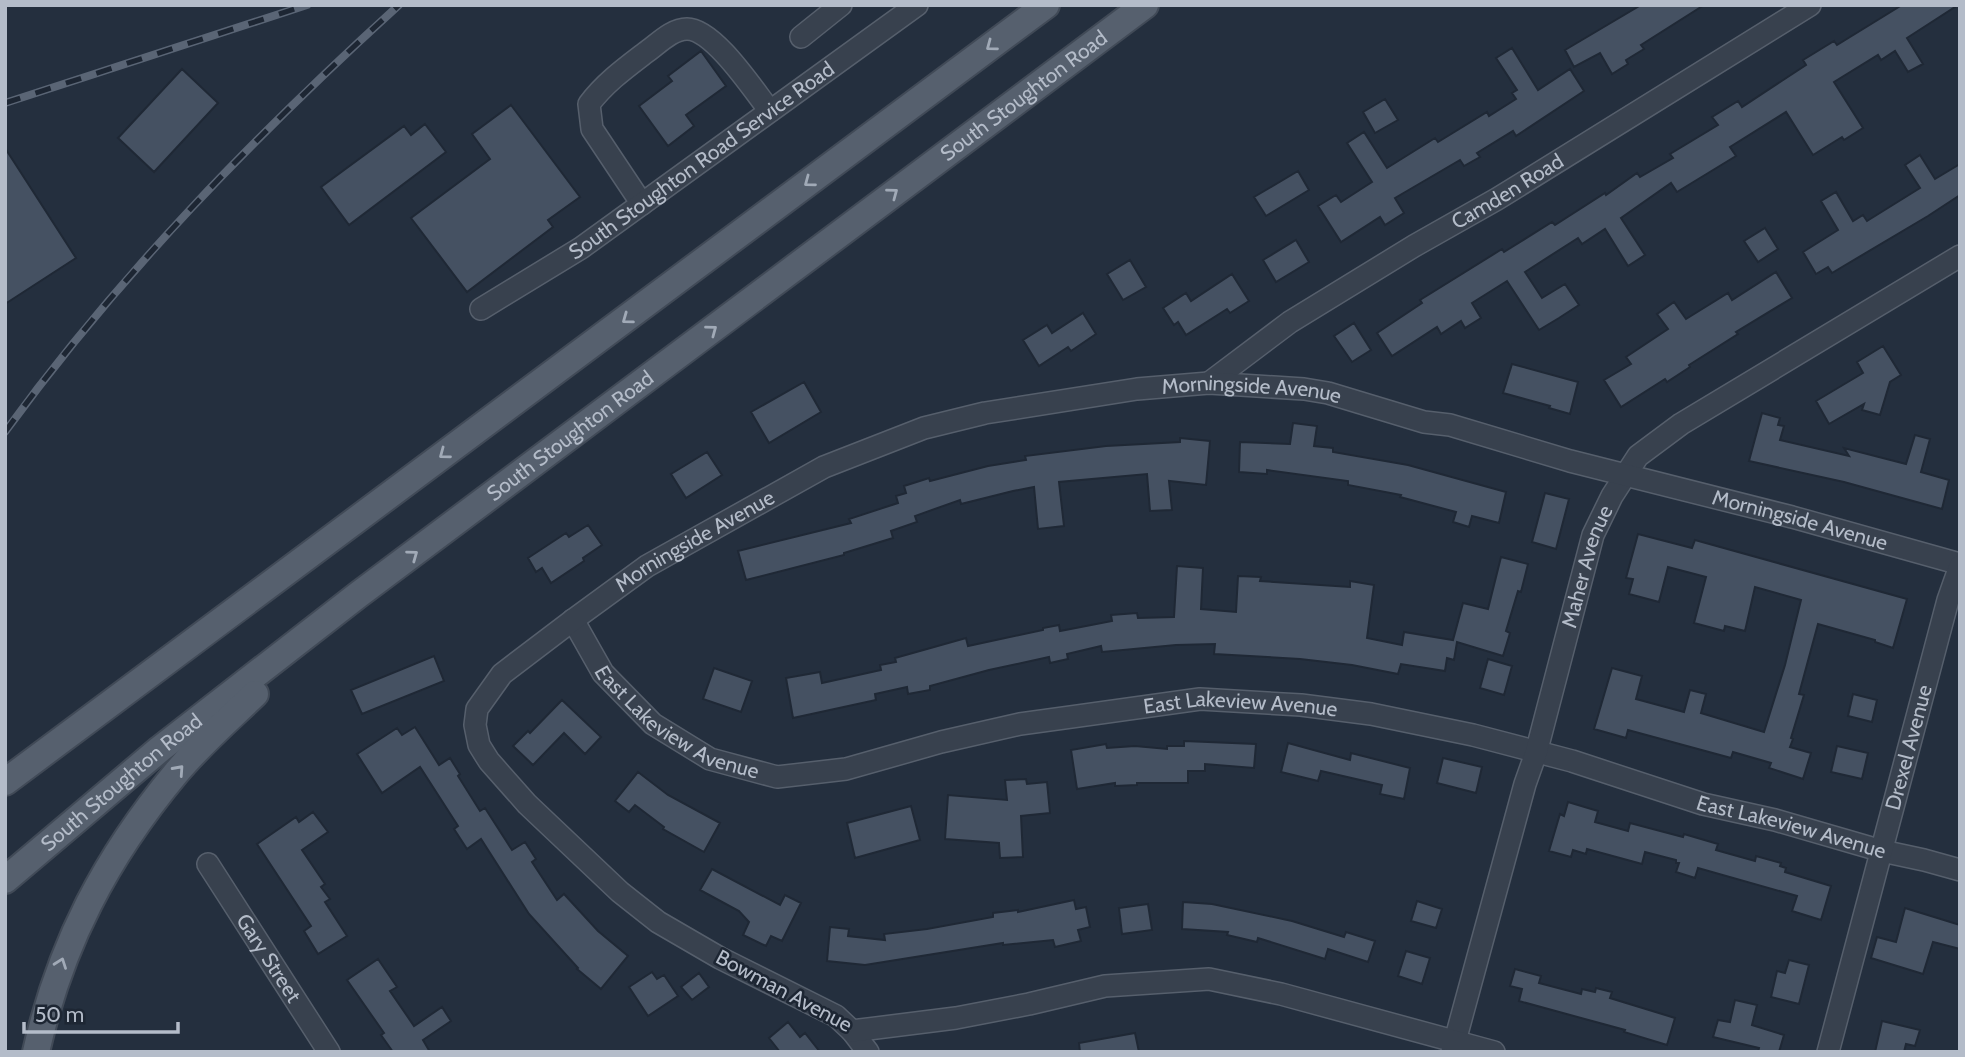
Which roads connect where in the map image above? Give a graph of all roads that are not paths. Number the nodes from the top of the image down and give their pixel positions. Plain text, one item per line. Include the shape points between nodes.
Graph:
1 (841, 5) edge
2 (917, 5) edge
3 (1046, 5) edge
4 (1145, 5) edge
5 (1810, 5) edge
6 (801, 37) dead end
7 (770, 111) junction
8 (642, 204) junction
9 (1960, 256) edge
10 (481, 309) dead end
11 (1209, 383) junction
12 (1624, 475) junction
13 (1960, 565) edge
14 (358, 595) junction
15 (573, 620) junction
16 (1536, 753) junction
17 (5, 782) edge
18 (1882, 851) junction
19 (208, 864) dead end
20 (1960, 870) edge
21 (5, 880) edge
22 (852, 1031) junction
23 (1453, 1047) edge
24 (36, 1052) edge
25 (329, 1052) edge
26 (868, 1052) edge
27 (1494, 1052) edge
28 (1828, 1052) edge

1 - 6 street
2 - 7 street, South Stoughton Road Service Road
3 -> 17 main road
14 -> 4 main road, South Stoughton Road
5 - 11 street, Camden Road via 1290,322
7 - 8 street, South Stoughton Road Service Road
7 - 8 street via 705,35 687,29 672,34 605,84 589,104 592,129
8 - 10 street, South Stoughton Road Service Road via 581,248
9 - 12 street, Maher Avenue via 1681,424 1638,456
11 - 12 street, Morningside Avenue via 1328,393
11 - 15 street, Morningside Avenue via 1123,391 985,413 924,428 824,467 647,566
12 - 13 street, Morningside Avenue
12 - 16 street, Maher Avenue via 1593,535
13 - 18 street, Drexel Avenue
14 - 21 main road, South Stoughton Road via 160,750
24 -> 14 main road via 71,937 134,826 204,743
15 - 16 street, East Lakeview Avenue via 603,673 653,724 710,759 777,777 846,769 1020,724 1200,699 1371,714
15 - 22 street, Bowman Avenue via 502,674 477,709 476,735 489,761 577,853 659,922 836,1016
16 - 18 street, East Lakeview Avenue via 1703,804
16 - 23 street, Maher Avenue
18 - 20 street, East Lakeview Avenue
18 - 28 street, Drexel Avenue
19 - 25 street, Gary Street
22 - 23 street, Bowman Avenue via 956,1018 1105,986 1209,979 1280,994
22 - 26 street
23 - 27 street, Bowman Avenue

